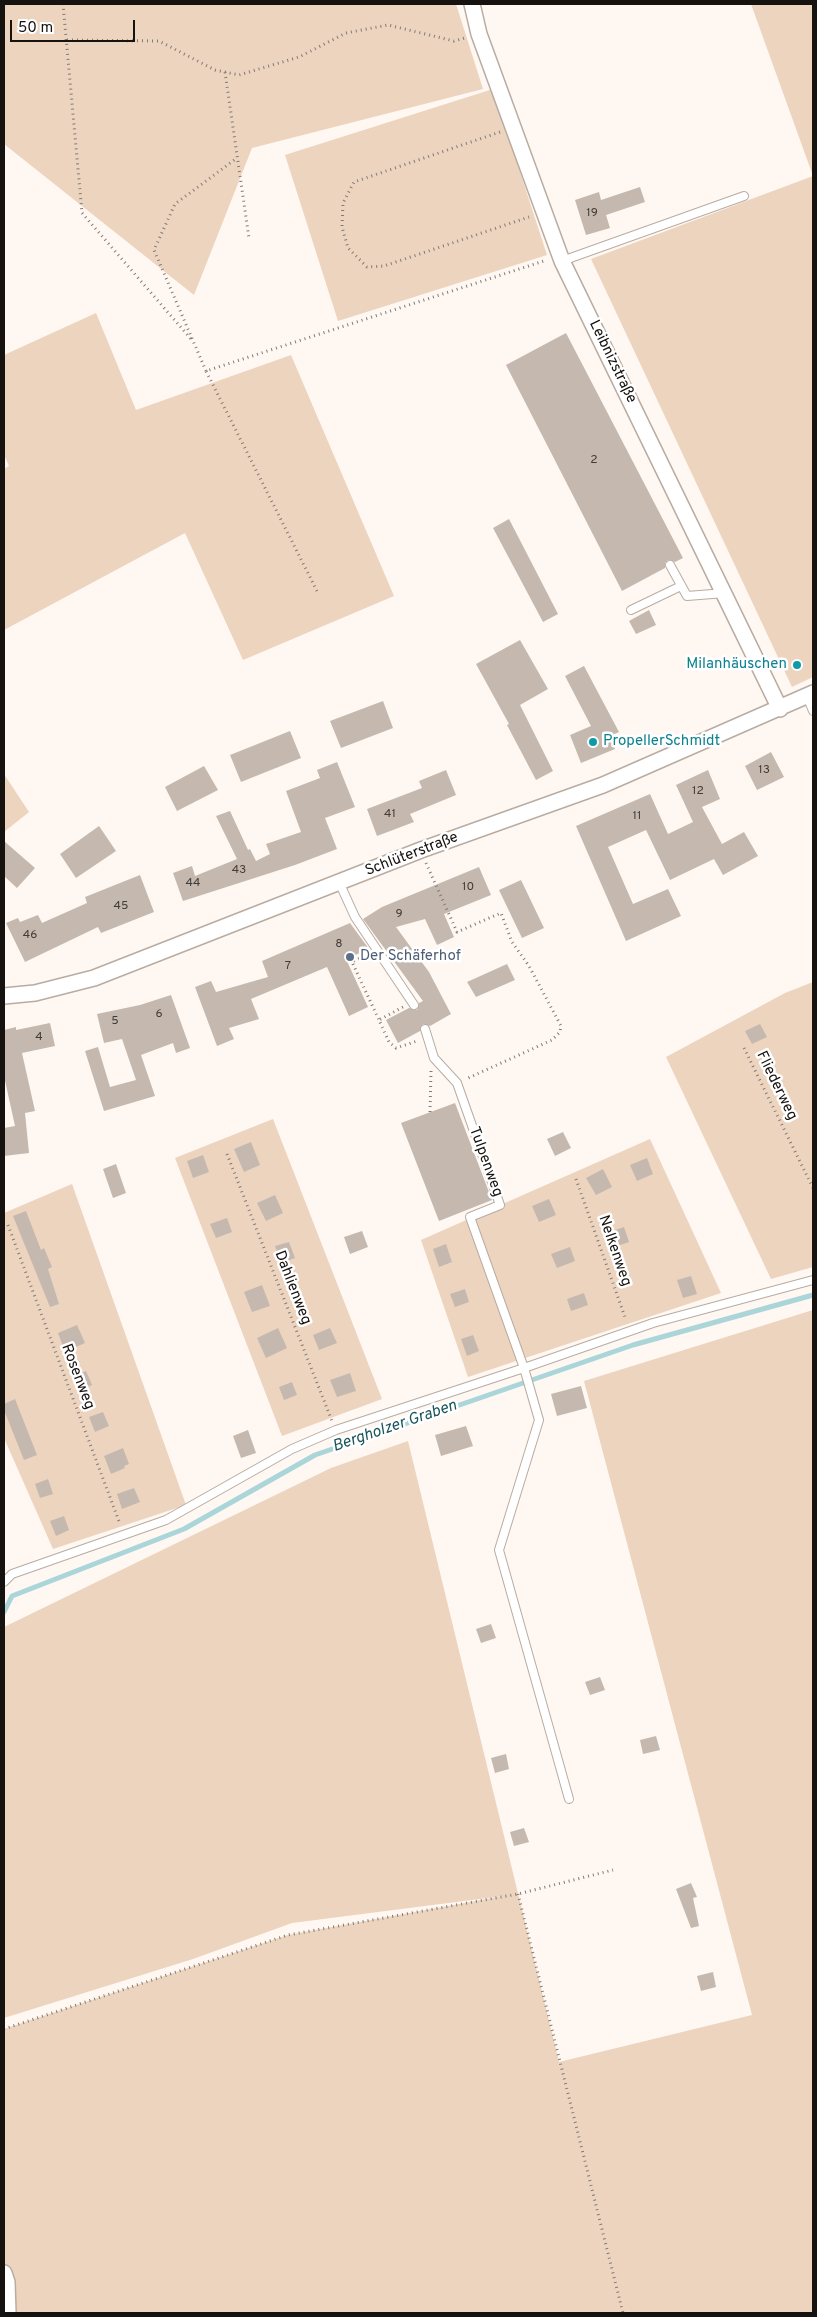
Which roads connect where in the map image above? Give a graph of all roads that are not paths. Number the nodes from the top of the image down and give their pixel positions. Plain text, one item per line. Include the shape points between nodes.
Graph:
1 (472, 4) edge
2 (744, 196) dead end
3 (561, 259) junction
4 (670, 565) dead end
5 (681, 586) junction
6 (725, 593) junction
7 (630, 610) dead end
8 (810, 694) edge
9 (780, 709) junction
10 (813, 711) edge
11 (339, 882) junction
12 (4, 996) edge
13 (413, 1004) road end
14 (426, 1033) road end
15 (813, 1280) edge
16 (524, 1368) junction
17 (4, 1582) edge
18 (569, 1799) dead end
19 (4, 2273) edge
20 (8, 2313) edge

1 - 3 street, Leibnizstraße via 478,34
2 - 3 lane
3 - 6 street, Leibnizstraße
4 - 5 lane
5 - 6 lane via 687,596
5 - 7 lane
6 - 9 street, Leibnizstraße
8 - 9 street, Schlüterstraße
8 - 10 lane
9 - 11 street, Schlüterstraße via 603,785
11 - 12 street, Schlüterstraße via 94,978 35,993
11 - 13 lane via 355,917
14 - 16 lane, Tulpenweg via 434,1058 457,1083 500,1205 470,1217
15 - 16 lane via 653,1323
16 - 17 lane via 336,1430 292,1449 166,1520 12,1574
16 - 18 lane via 538,1420 499,1550
19 - 20 street

